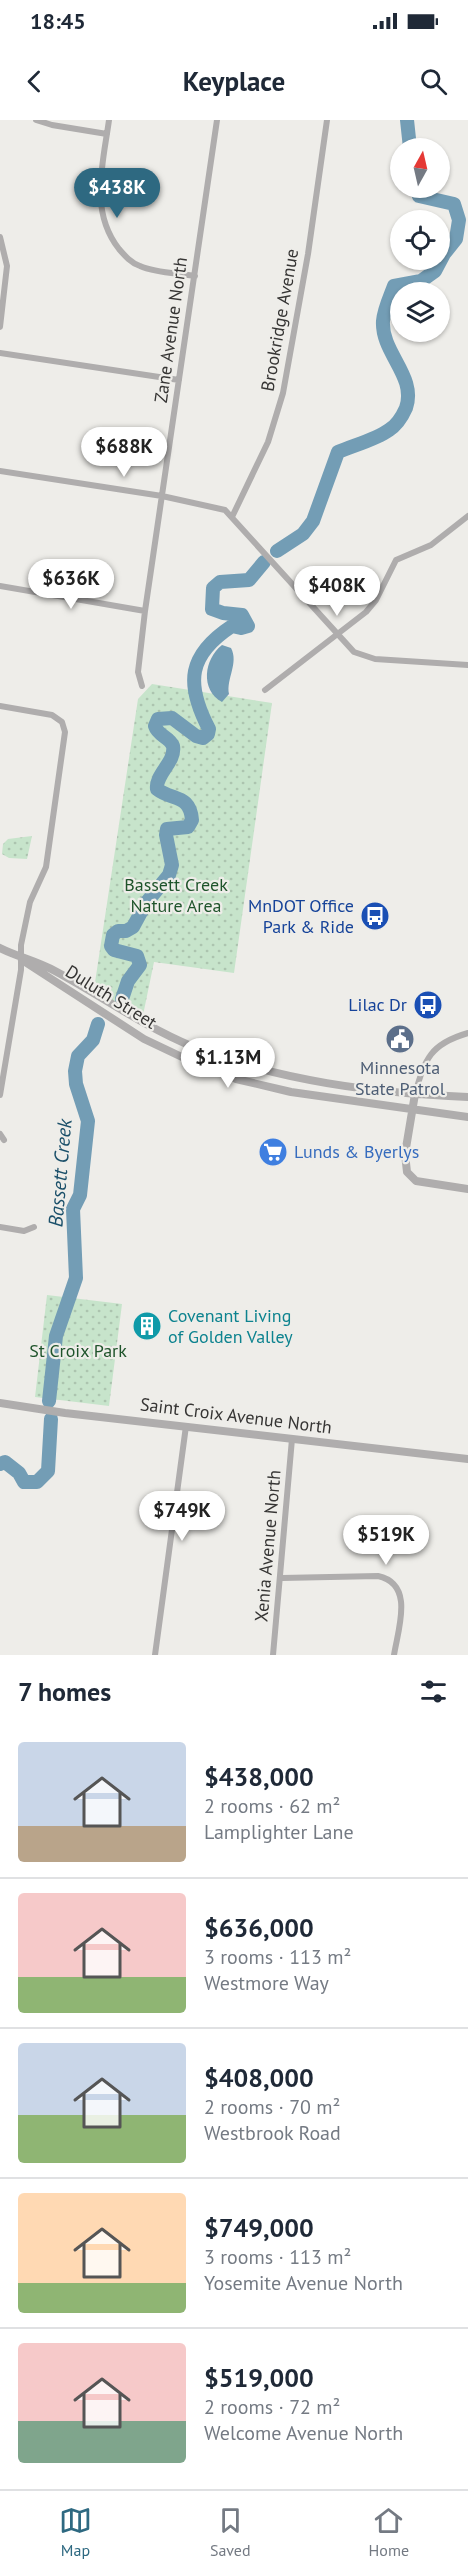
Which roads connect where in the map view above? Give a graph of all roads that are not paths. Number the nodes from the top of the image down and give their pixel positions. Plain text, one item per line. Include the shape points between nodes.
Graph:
1 (36, 120) edge
2 (109, 120) edge
3 (217, 120) edge
4 (327, 120) edge
5 (107, 134) junction
6 (0, 237) edge
7 (195, 276) junction
8 (0, 327) edge
9 (0, 353) edge
10 (179, 380) junction
11 (0, 471) edge
12 (162, 496) junction
13 (468, 516) edge
14 (232, 517) junction
15 (0, 586) edge
16 (145, 611) junction
17 (338, 635) junction
18 (468, 665) edge
19 (142, 686) dead end
20 (265, 690) dead end
21 (0, 706) edge
22 (0, 948) edge
23 (20, 958) junction
24 (468, 1033) edge
25 (415, 1094) junction
26 (0, 1095) edge
27 (468, 1097) edge
28 (413, 1109) junction
29 (468, 1117) edge
30 (0, 1134) edge
31 (4, 1140) dead end
32 (468, 1189) edge
33 (0, 1227) edge
34 (34, 1227) dead end
35 (0, 1403) edge
36 (186, 1426) junction
37 (292, 1439) junction
38 (468, 1459) edge
39 (282, 1578) junction
40 (155, 1655) edge
41 (273, 1655) edge
42 (394, 1655) edge

1 - 5 street
2 - 5 street
3 - 7 street, Zane Avenue North
4 - 14 street, Brookridge Avenue via 283,393 268,442
5 - 7 street via 101,212 115,243 140,266
6 - 8 street via 7,267
7 - 10 street, Zane Avenue North
9 - 10 street
10 - 12 street, Zane Avenue North
11 - 12 street
12 - 14 street via 225,510
12 - 16 street, Zane Avenue North
13 - 17 street via 431,545 396,560 376,600
14 - 17 street
15 - 16 street
16 - 19 street, Zane Avenue North via 138,672
17 - 18 street via 364,657
17 - 20 street
21 - 23 street via 52,715 62,722 65,732 46,867 30,902
22 - 23 street, Duluth Street
23 - 25 street, Duluth Street via 55,971 169,1036 250,1067 322,1082
23 - 26 street
23 - 28 street, Duluth Street via 144,1039 236,1079 291,1092
24 - 25 street via 434,1050 423,1065
25 - 27 street, Duluth Street
25 - 28 street
28 - 29 street, Duluth Street
28 - 32 street via 405,1154 407,1172 416,1180
30 - 31 street
33 - 34 street via 24,1231
35 - 36 street, Saint Croix Avenue North
36 - 37 street, Saint Croix Avenue North
36 - 40 street
37 - 38 street, Saint Croix Avenue North
37 - 39 street, Xenia Avenue North
39 - 41 street, Xenia Avenue North
39 - 42 street via 378,1576 393,1582 402,1604

